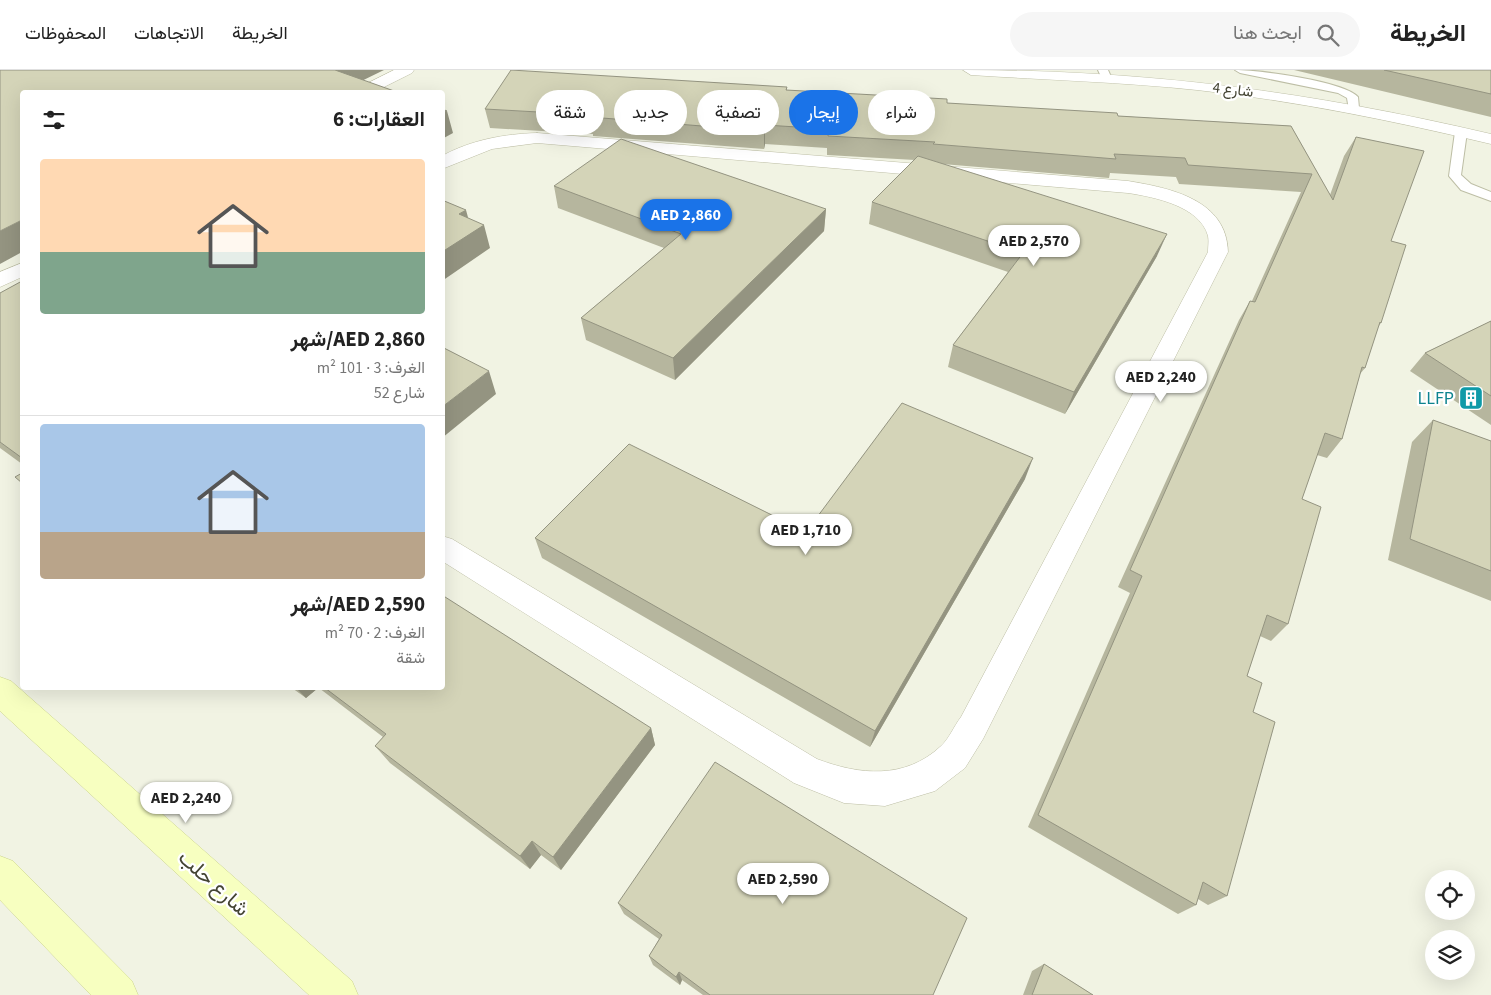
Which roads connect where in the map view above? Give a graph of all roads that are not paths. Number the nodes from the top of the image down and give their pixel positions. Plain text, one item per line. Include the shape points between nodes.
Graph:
1 (404, 70) edge
2 (971, 70) edge
3 (1240, 70) edge
4 (988, 71) edge
5 (1105, 74) edge
6 (366, 90) edge
7 (1353, 108) junction
8 (1461, 132) junction
9 (1491, 139) edge
10 (445, 162) edge
11 (1491, 197) edge
12 (20, 270) edge
13 (0, 281) edge
14 (445, 549) edge
15 (0, 691) edge
16 (0, 874) edge
17 (118, 995) edge
18 (338, 995) edge

1 - 6 street
2 - 4 street, شارع 4
3 - 7 lane via 1341,90 1352,96
4 - 5 street, شارع 4
5 - 7 street, شارع 4 via 1226,88
7 - 8 street, شارع 4
8 - 9 street, شارع 4
8 - 11 lane via 1455,176 1466,187
10 - 14 street via 493,142 538,138 1128,186 1161,193 1191,206 1212,224 1220,242 1218,252 972,728 953,757 923,779 885,789 844,786 806,771
12 - 13 street
15 - 18 street, شارع حلب
16 - 17 street

